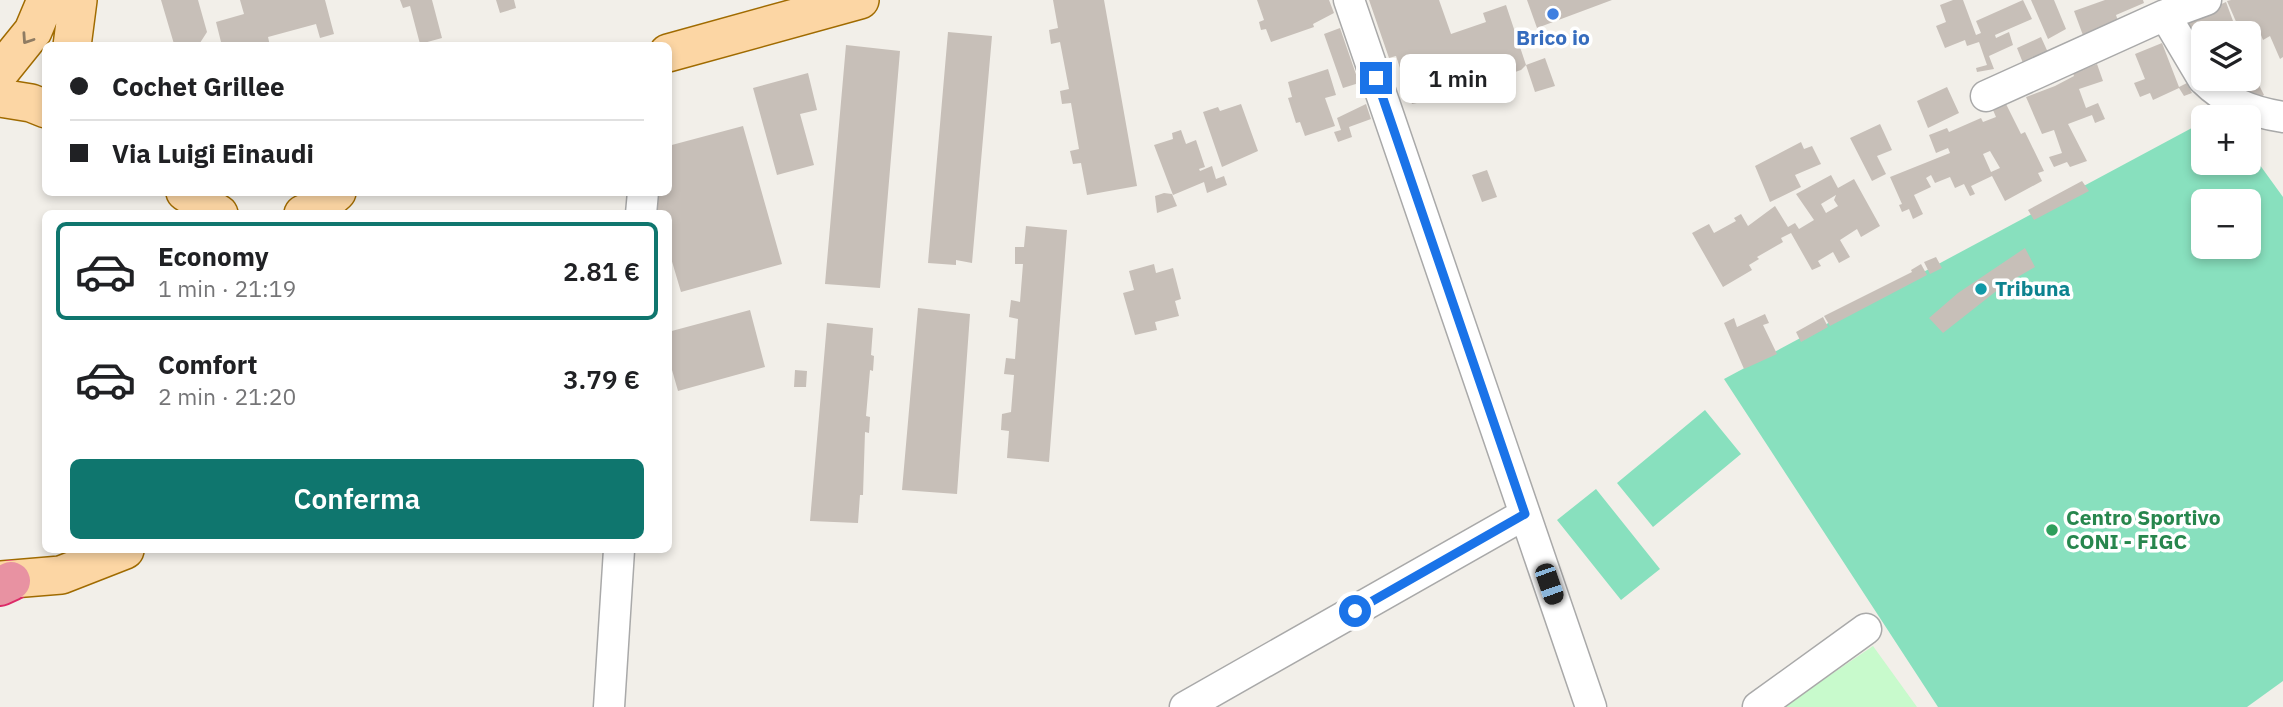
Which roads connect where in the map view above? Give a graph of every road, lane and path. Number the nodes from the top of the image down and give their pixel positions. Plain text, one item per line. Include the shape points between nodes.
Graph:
1 (46, 0) edge
2 (78, 0) edge
3 (860, 0) edge
4 (1349, 0) edge
5 (2206, 0) edge
6 (2165, 15) junction
7 (73, 42) edge
8 (672, 51) edge
9 (2191, 59) edge
10 (0, 72) edge
11 (2215, 91) edge
12 (1986, 96) dead end
13 (0, 98) edge
14 (42, 107) edge
15 (2283, 117) edge
16 (191, 196) edge
17 (332, 196) edge
18 (213, 210) edge
19 (312, 210) edge
20 (1525, 514) junction
21 (117, 553) edge
22 (619, 553) edge
23 (4, 583) edge
24 (1866, 629) dead end
25 (608, 707) edge
26 (1185, 707) edge
27 (1591, 707) edge
28 (1758, 707) edge

1 -> 10 main road via 33,31
2 - 7 main road
3 - 8 main road
4 - 20 street
5 - 6 street
6 - 9 street
6 - 12 street
11 - 15 street via 2255,113
13 - 14 main road
16 - 18 main road
17 - 19 main road
20 - 26 street
20 - 27 street
21 - 23 main road via 61,575
22 - 25 street
24 - 28 street

